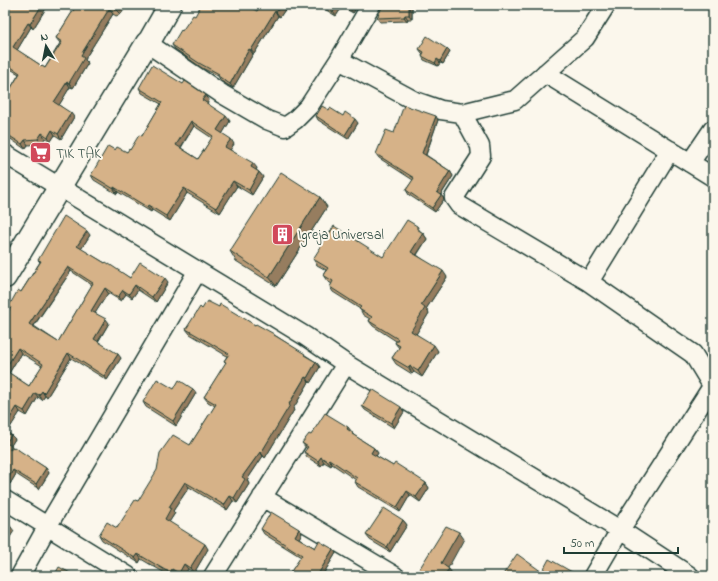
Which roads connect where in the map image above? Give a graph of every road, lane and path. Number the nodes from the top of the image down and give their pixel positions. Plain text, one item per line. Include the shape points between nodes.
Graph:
1 (170, 5) edge
2 (371, 5) edge
3 (606, 5) edge
4 (147, 43) junction
5 (339, 60) junction
6 (545, 73) junction
7 (462, 113) junction
8 (713, 129) edge
9 (670, 150) junction
10 (5, 154) edge
11 (690, 163) junction
12 (713, 177) edge
13 (59, 188) junction
14 (197, 272) junction
15 (5, 277) edge
16 (589, 282) junction
17 (346, 364) junction
18 (712, 386) edge
19 (262, 497) junction
20 (5, 500) edge
21 (47, 527) junction
22 (620, 530) junction
23 (20, 576) edge
24 (128, 576) edge
25 (213, 576) edge
26 (394, 576) edge
27 (593, 576) edge
28 (690, 576) edge

1 - 4 street
2 - 5 street
3 - 6 street via 585,38
4 - 5 street via 222,94 267,120 285,127 309,106
4 - 13 street
5 - 7 street via 415,101 441,110
6 - 7 street via 515,100
6 - 9 street
7 - 16 street via 480,146 481,156 454,198 456,202
8 - 11 street
9 - 11 street
9 - 16 street
10 - 13 street
11 - 12 street
13 - 14 street
13 - 15 street
14 - 17 street via 305,336
14 - 21 street
16 - 18 street via 693,354
17 - 19 street
17 - 22 street
18 - 22 street
19 - 25 street
19 - 26 street
20 - 21 street
21 - 23 street
21 - 24 street
22 - 27 street
22 - 28 street

